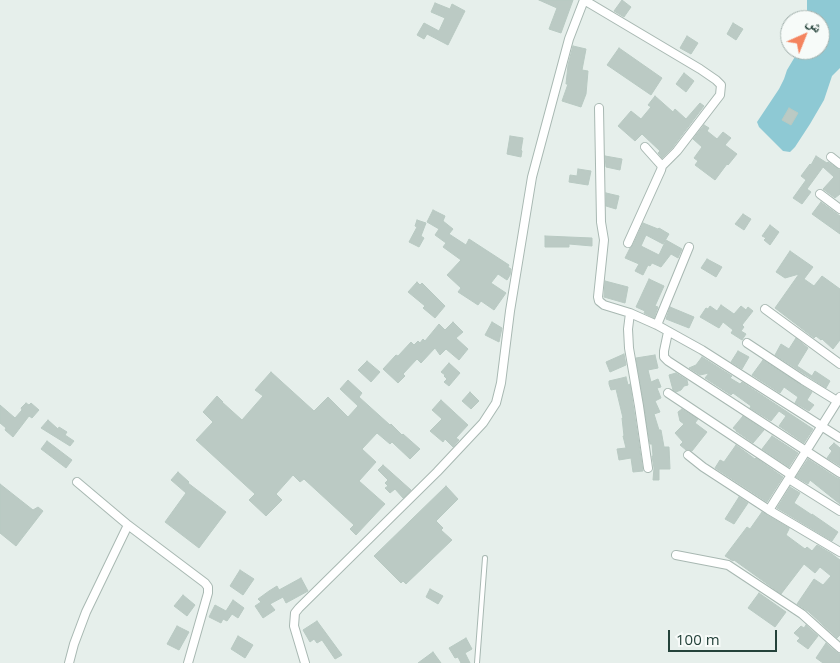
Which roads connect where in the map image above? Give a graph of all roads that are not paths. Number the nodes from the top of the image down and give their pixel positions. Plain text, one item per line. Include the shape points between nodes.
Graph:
1 (584, 0) edge
2 (599, 108) dead end
3 (645, 147) dead end
4 (831, 157) dead end
5 (840, 164) edge
6 (662, 166) junction
7 (820, 194) dead end
8 (840, 210) edge
9 (628, 243) dead end
10 (688, 248) dead end
11 (765, 309) dead end
12 (630, 313) junction
13 (657, 325) junction
14 (668, 332) junction
15 (747, 343) dead end
16 (840, 364) edge
17 (668, 392) dead end
18 (839, 399) edge
19 (822, 427) junction
20 (840, 438) edge
21 (806, 451) junction
22 (688, 454) dead end
23 (648, 468) dead end
24 (840, 473) edge
25 (790, 477) junction
26 (77, 482) dead end
27 (769, 510) junction
28 (840, 511) edge
29 (128, 525) junction
30 (840, 552) edge
31 (676, 555) dead end
32 (485, 558) dead end
33 (840, 648) edge
34 (69, 663) edge
35 (188, 663) edge
36 (305, 663) edge
37 (477, 663) edge

1 - 6 street via 700,69 721,85 720,95
1 - 36 street via 569,40 532,177 496,403 483,423 438,472 299,608 294,626
2 - 12 street via 604,240 598,297 604,305
3 - 6 street
4 - 5 street
6 - 9 street
7 - 8 street
10 - 13 street
11 - 16 street
12 - 13 street
12 - 23 street via 629,348
13 - 14 street
14 - 19 street via 702,350
14 - 21 street via 664,351 668,361
15 - 18 street
17 - 25 street
18 - 19 street
19 - 20 street
19 - 21 street
21 - 24 street
21 - 25 street
22 - 27 street
25 - 27 street
25 - 28 street
26 - 29 street
27 - 30 street
29 - 34 street via 86,612
29 - 35 street via 208,587
31 - 33 street via 728,565 802,614
32 - 37 lane

